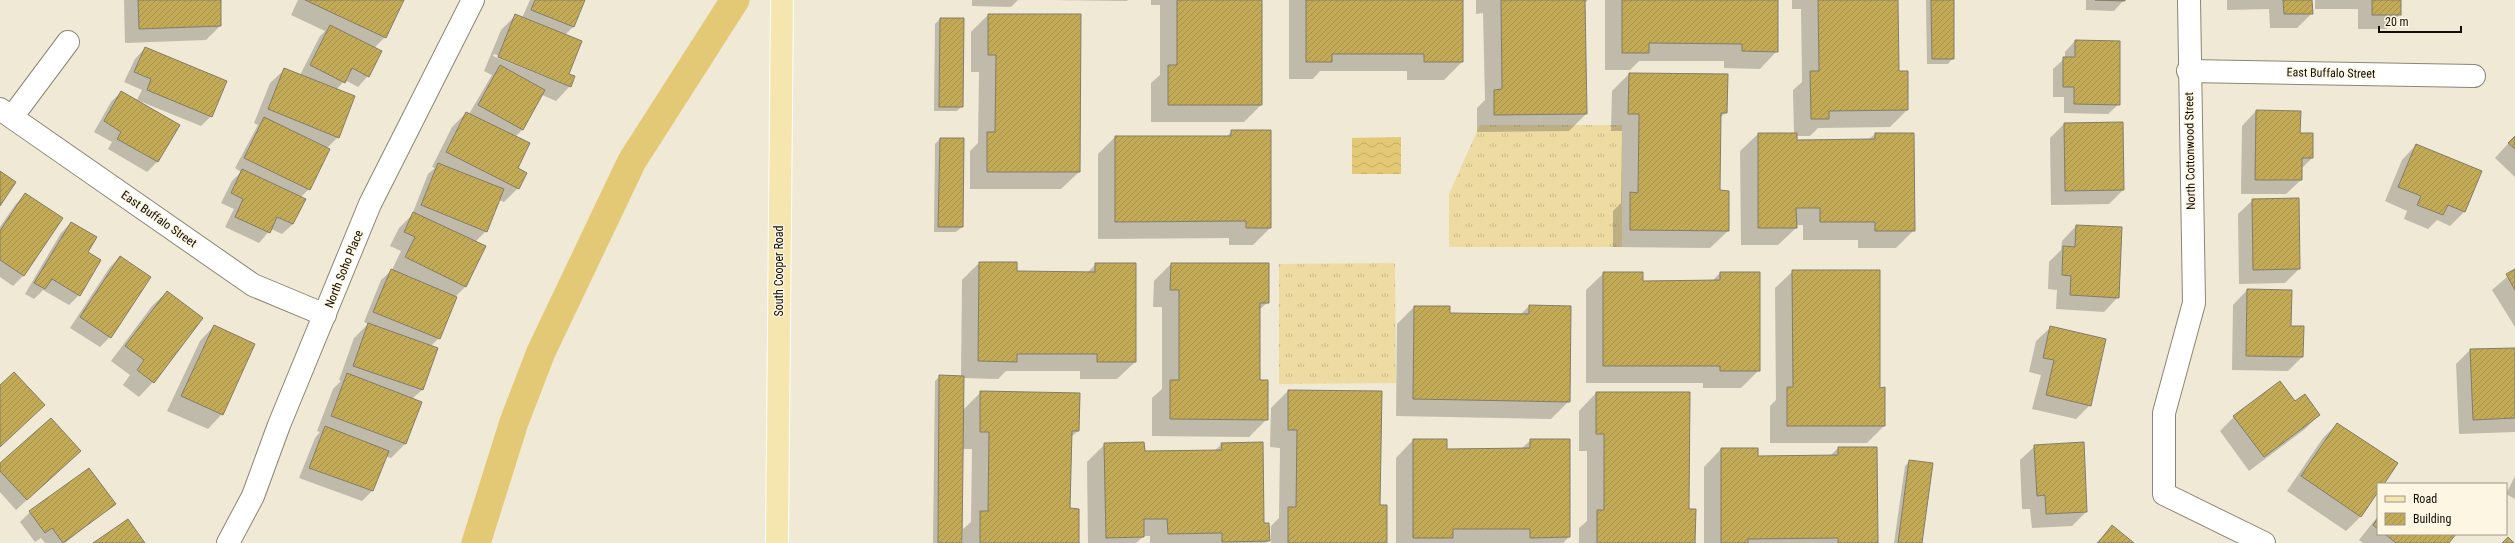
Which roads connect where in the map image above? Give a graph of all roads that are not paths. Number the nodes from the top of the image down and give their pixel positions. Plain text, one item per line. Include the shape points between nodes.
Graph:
1 (473, 0) edge
2 (782, 0) edge
3 (2189, 0) edge
4 (68, 42) dead end
5 (2188, 71) junction
6 (2474, 76) dead end
7 (6, 113) edge
8 (325, 315) junction
9 (228, 543) edge
10 (777, 543) edge
11 (2264, 543) edge

1 - 8 street, North Soho Place via 370,204
2 - 10 main road, South Cooper Road
3 - 5 street, North Cottonwood Street
4 - 7 street
5 - 6 street, East Buffalo Street
5 - 11 street, North Cottonwood Street via 2194,302 2164,413 2164,494
7 - 8 street, East Buffalo Street via 253,285
8 - 9 street, North Soho Place via 279,425 253,496

